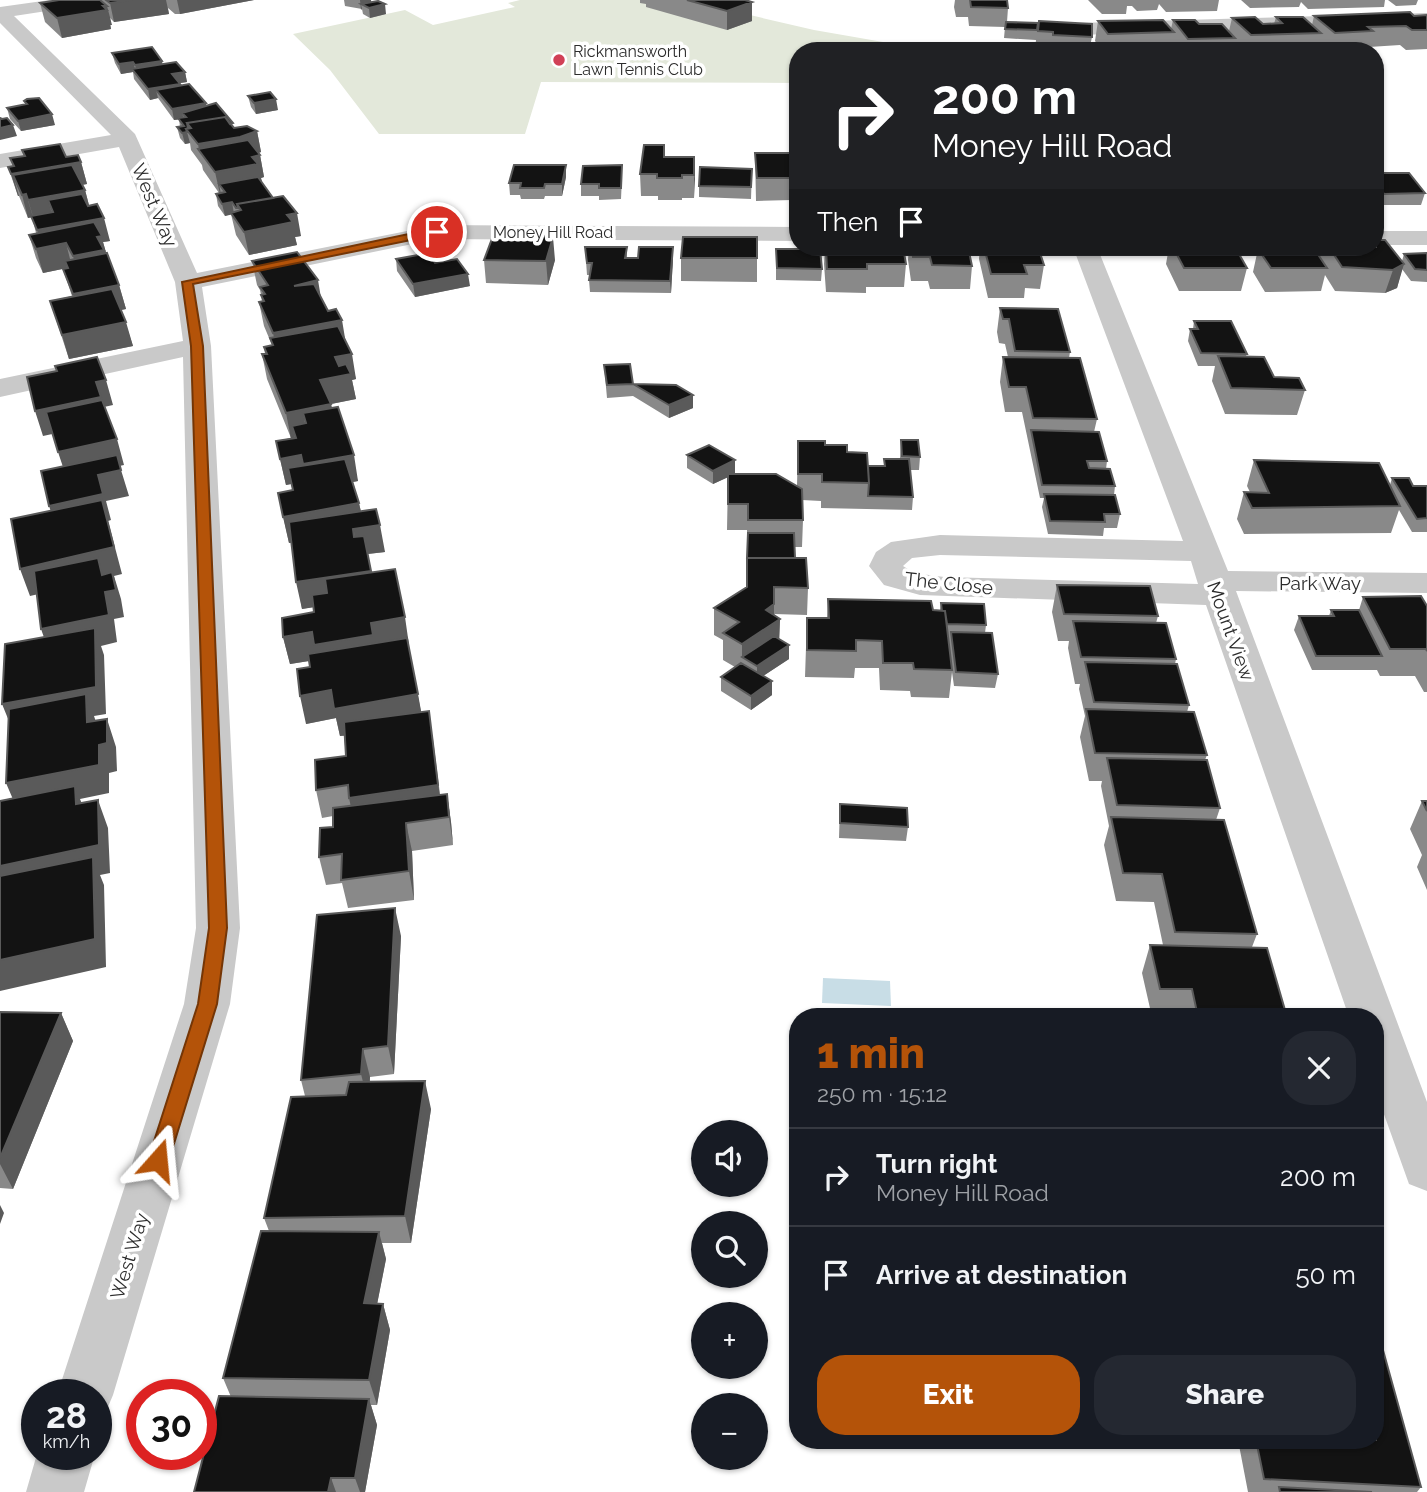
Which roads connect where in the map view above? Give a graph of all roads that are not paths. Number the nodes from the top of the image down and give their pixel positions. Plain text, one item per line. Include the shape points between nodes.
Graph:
1 (86, 0) edge
2 (0, 13) edge
3 (1427, 19) edge
4 (1078, 30) edge
5 (127, 139) junction
6 (0, 161) edge
7 (789, 234) edge
8 (1384, 238) edge
9 (1427, 238) edge
10 (1088, 256) edge
11 (188, 282) junction
12 (197, 346) junction
13 (0, 388) edge
14 (1212, 576) junction
15 (1427, 583) edge
16 (1369, 1008) edge
17 (1384, 1049) edge
18 (1427, 1169) edge
19 (90, 1379) edge
20 (61, 1470) edge
21 (55, 1492) edge

1 - 2 street
2 - 5 street, West Way
3 - 4 street
5 - 6 street
5 - 11 street, West Way
7 - 11 street, Money Hill Road via 437,232
8 - 9 street
10 - 14 street, Mount View
11 - 12 street, West Way
12 - 13 street
12 - 19 street, West Way via 218,928 207,1004
14 - 14 street, The Close via 944,587 904,582 886,566 888,559 903,549 932,546
14 - 15 street, Park Way
14 - 16 street, Mount View
17 - 18 street
20 - 21 street

